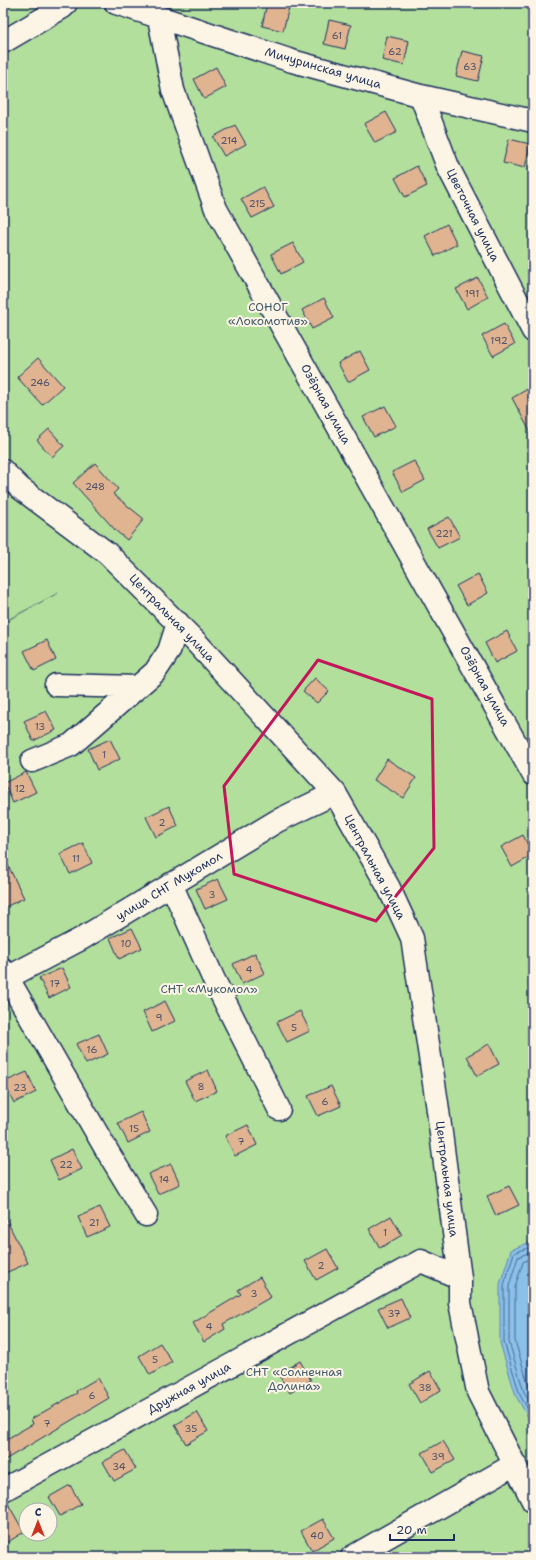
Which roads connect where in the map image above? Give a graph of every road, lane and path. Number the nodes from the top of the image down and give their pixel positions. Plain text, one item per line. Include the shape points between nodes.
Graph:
1 (66, 3) edge
2 (116, 3) edge
3 (159, 18) junction
4 (3, 42) edge
5 (421, 96) junction
6 (533, 121) edge
7 (533, 331) edge
8 (3, 471) edge
9 (11, 492) edge
10 (178, 623) junction
11 (56, 685) dead end
12 (138, 687) junction
13 (32, 761) dead end
14 (533, 774) edge
15 (335, 793) junction
16 (171, 884) junction
17 (4, 976) edge
18 (279, 1109) dead end
19 (146, 1215) dead end
20 (460, 1278) junction
21 (515, 1464) junction
22 (3, 1490) edge
23 (533, 1501) edge
24 (352, 1557) edge

1 - 4 street
2 - 3 street, Мичуринская улица
3 - 5 street, Мичуринская улица via 292,61
3 - 14 street, Озёрная улица via 172,90 216,209
5 - 6 street, Мичуринская улица
5 - 7 street, Цветочная улица via 448,167
8 - 9 street, Центральная улица
9 - 10 street, Центральная улица via 107,553
10 - 12 street via 169,651 155,672
10 - 15 street, Центральная улица
11 - 12 street
12 - 13 street via 71,745
15 - 16 street, улица СНГ Мукомол via 276,821
15 - 20 street, Центральная улица via 389,888 412,938
16 - 17 street, улица СНГ Мукомол via 81,939
16 - 18 street via 214,980
17 - 19 street
20 - 21 street, Центральная улица via 460,1303 478,1392
20 - 22 street, Дружная улица via 421,1260
21 - 23 street, Центральная улица
21 - 24 street

